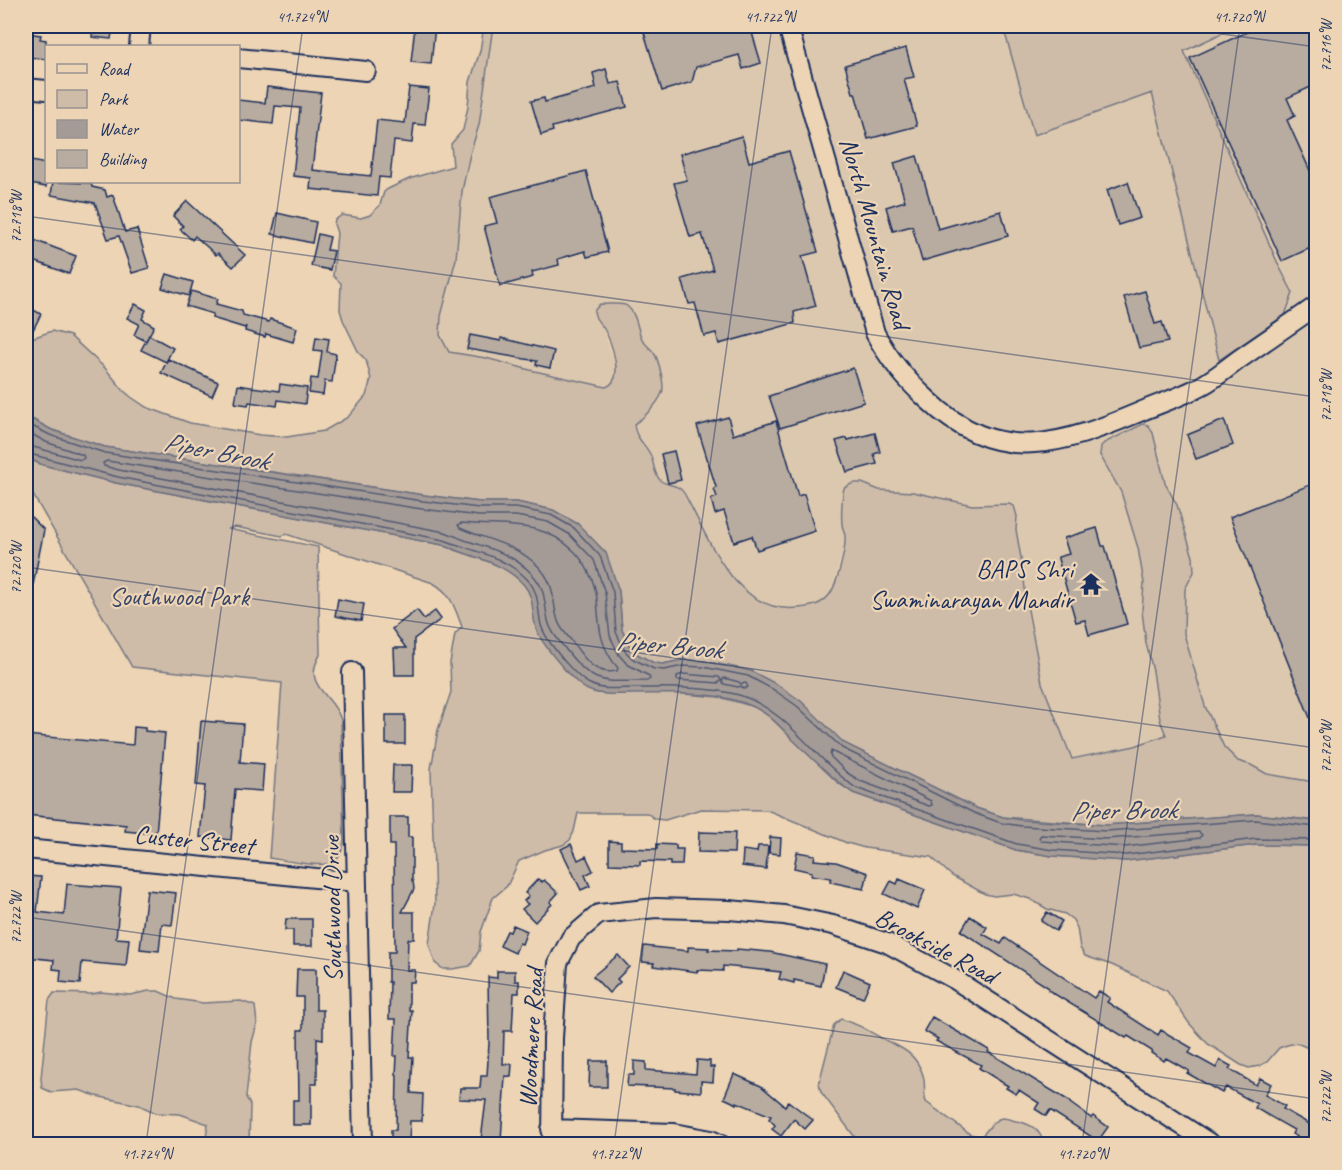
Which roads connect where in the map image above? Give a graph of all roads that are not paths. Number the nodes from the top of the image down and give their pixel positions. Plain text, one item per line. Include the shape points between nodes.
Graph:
1 (141, 26) edge
2 (788, 26) edge
3 (139, 45) edge
4 (240, 58) edge
5 (366, 71) dead end
6 (26, 88) edge
7 (45, 90) edge
8 (1317, 306) edge
9 (352, 672) dead end
10 (26, 849) edge
11 (357, 882) junction
12 (599, 914) joint
13 (551, 1137) edge
14 (363, 1144) edge
15 (720, 1144) edge
16 (1211, 1144) edge

1 - 3 street
2 - 8 street, North Mountain Road via 875,333 907,381 947,418 978,435 1002,442 1034,444 1104,427 1200,387
4 - 5 street
6 - 7 street
9 - 11 street, Southwood Drive
10 - 11 street, Custer Street
11 - 14 street, Southwood Drive
12 - 13 street, Woodmere Road via 571,938 558,963
12 - 16 street, Brookside Road via 656,908 729,909 833,925 887,943 954,979
13 - 15 street via 674,1133

